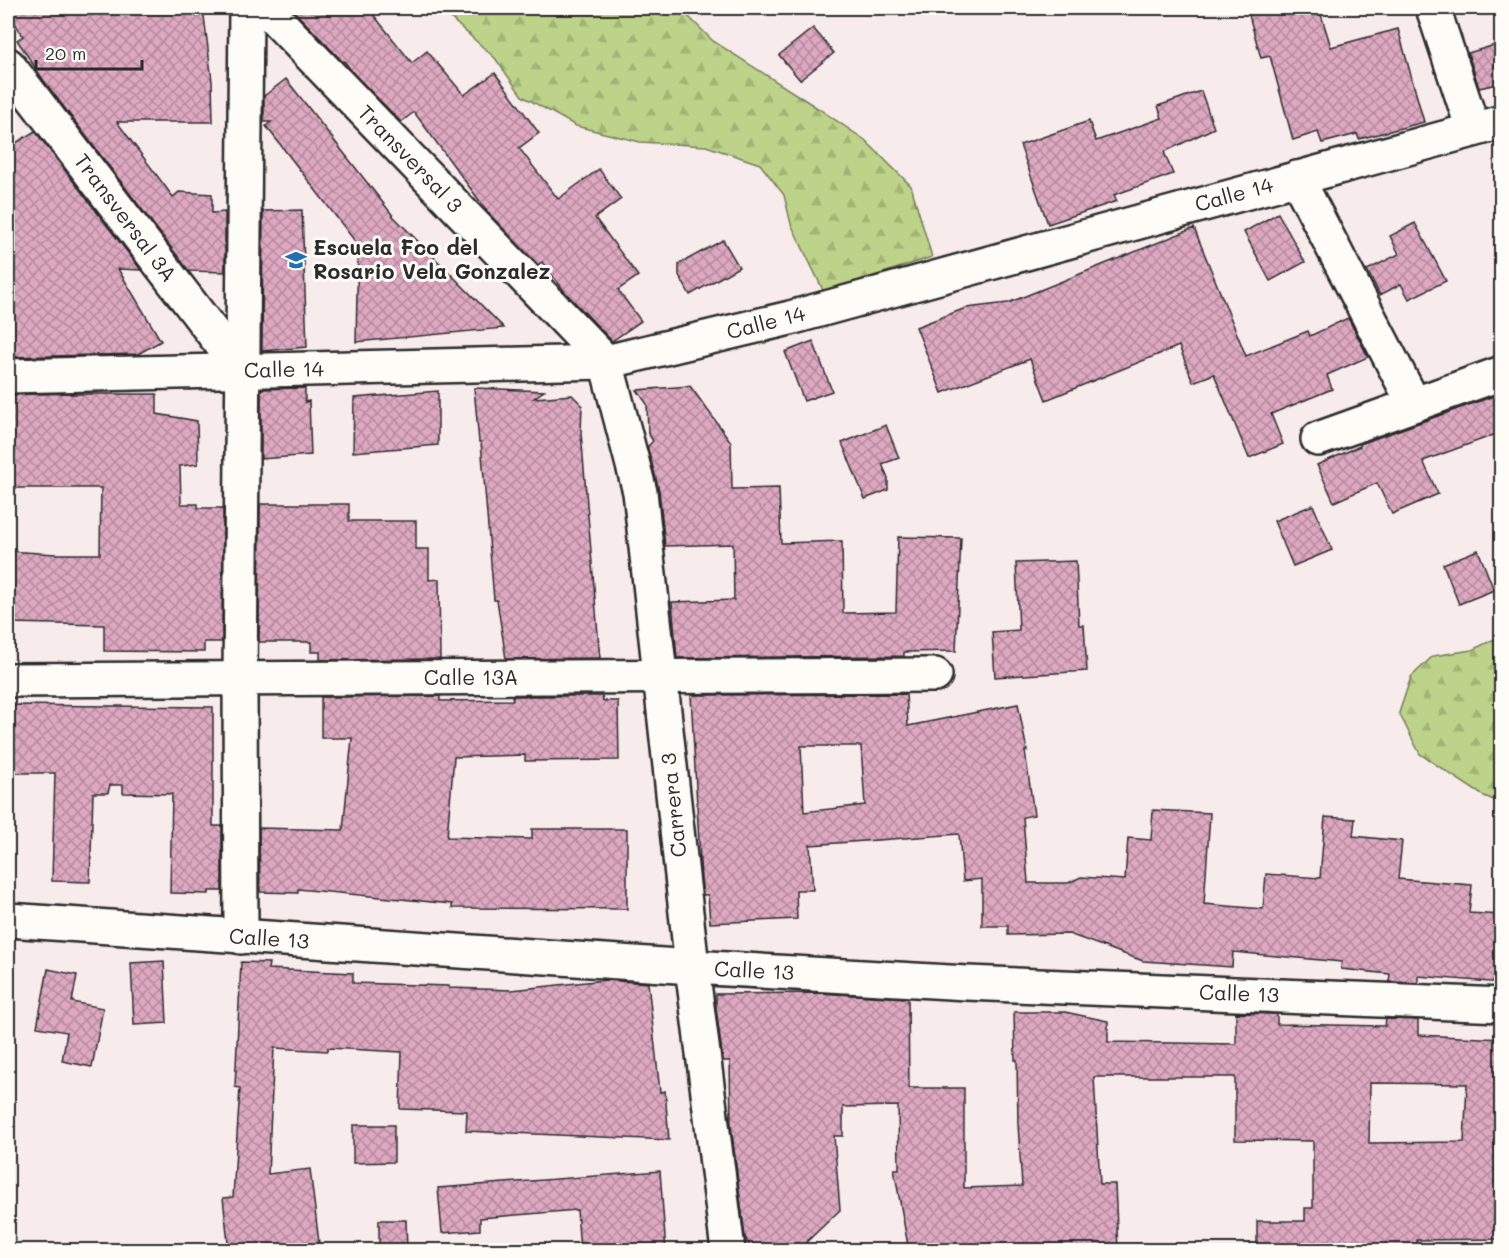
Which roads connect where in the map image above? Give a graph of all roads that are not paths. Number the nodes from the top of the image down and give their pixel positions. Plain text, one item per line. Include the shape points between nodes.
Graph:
1 (246, 8) edge
2 (265, 8) edge
3 (1433, 8) edge
4 (8, 65) edge
5 (1487, 125) edge
6 (1298, 178) junction
7 (606, 362) junction
8 (242, 371) junction
9 (1502, 374) edge
10 (8, 376) edge
11 (1414, 404) junction
12 (1318, 439) dead end
13 (935, 675) dead end
14 (660, 676) junction
15 (240, 679) junction
16 (8, 680) edge
17 (8, 920) edge
18 (241, 937) junction
19 (692, 967) junction
20 (1502, 1005) edge
21 (728, 1251) edge

1 - 8 street
2 - 7 street, Transversal 3
3 - 5 street
4 - 8 street, Transversal 3A
5 - 6 street, Calle 14
6 - 7 street, Calle 14 via 790,318
6 - 11 street
7 - 8 street, Calle 14
7 - 14 street, Carrera 3 via 640,492
8 - 10 street, Calle 14
8 - 15 street
9 - 11 street
11 - 12 street
13 - 14 street, Calle 13A
14 - 15 street, Calle 13A
14 - 19 street, Carrera 3
15 - 16 street, Calle 13A
15 - 18 street
17 - 18 street, Calle 13
18 - 19 street, Calle 13
19 - 20 street, Calle 13 via 967,983
19 - 21 street, Carrera 3

